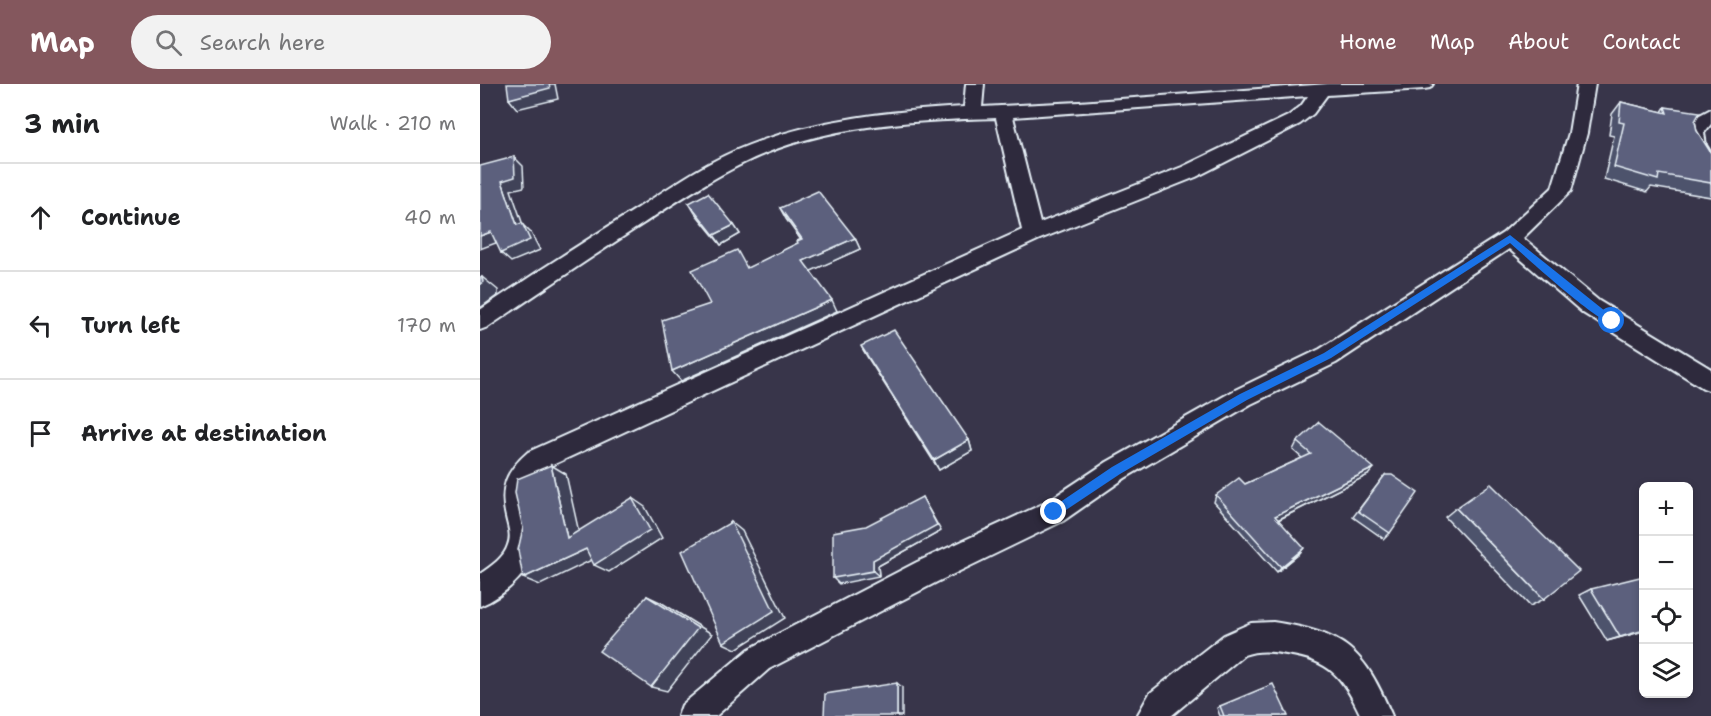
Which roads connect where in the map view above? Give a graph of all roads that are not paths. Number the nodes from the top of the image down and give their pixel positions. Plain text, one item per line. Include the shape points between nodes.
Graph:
1 (975, 84) edge
2 (1424, 84) edge
3 (1586, 84) edge
4 (1393, 85) edge
5 (1322, 91) junction
6 (1172, 92) edge
7 (1003, 111) junction
8 (973, 112) junction
9 (1711, 115) edge
10 (1711, 166) edge
11 (1033, 234) junction
12 (1510, 238) junction
13 (480, 321) edge
14 (1711, 381) edge
15 (480, 592) edge
16 (693, 716) edge
17 (1152, 716) edge
18 (1377, 716) edge

1 - 8 street
2 - 4 street
3 - 12 street via 1578,133 1561,191
4 - 5 street
5 - 6 street
5 - 11 street via 1307,110 1189,172
6 - 7 street via 1076,108
7 - 8 street
7 - 11 street
8 - 13 street via 878,120 807,132 755,149 708,172
9 - 10 street via 1699,122 1694,132 1696,144
11 - 15 street via 537,460 521,474 515,500 524,536 520,554 508,570
12 - 14 street via 1591,306
12 - 16 street via 1328,356 1234,403 1116,470 1054,512 759,659
17 - 18 street via 1161,704 1234,645 1251,638 1273,637 1306,642 1339,656 1358,677

